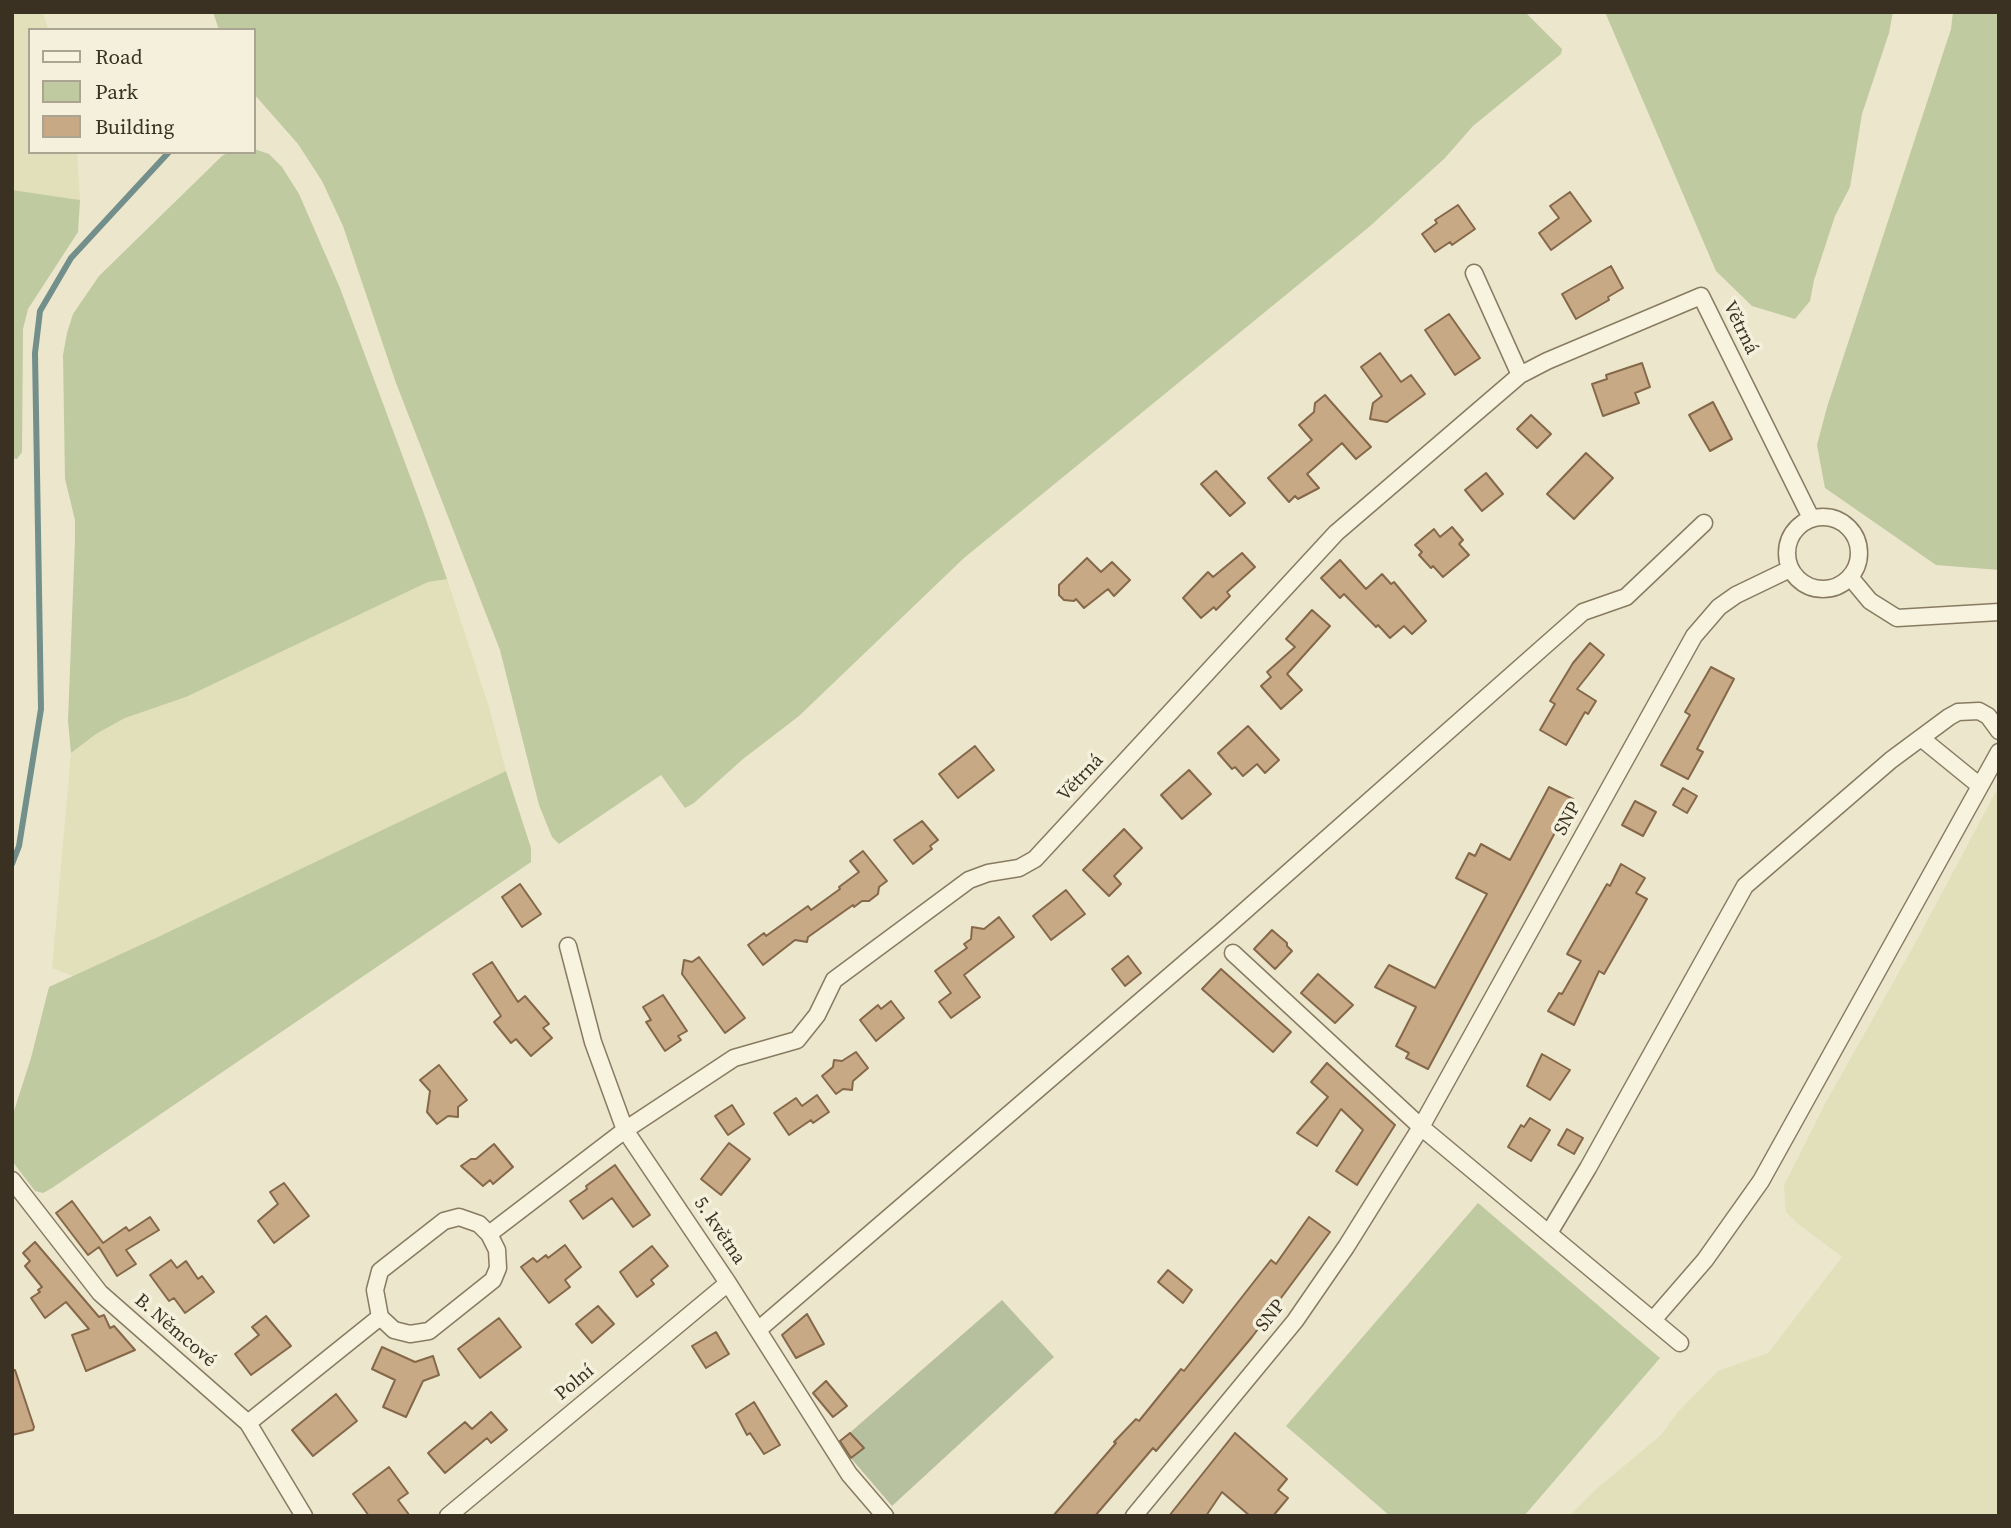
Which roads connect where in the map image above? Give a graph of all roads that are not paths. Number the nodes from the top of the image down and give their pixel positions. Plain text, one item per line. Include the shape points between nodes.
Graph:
1 (1474, 273) dead end
2 (1520, 375) junction
3 (1811, 518) junction
4 (1704, 523) dead end
5 (1790, 569) junction
6 (1850, 578) junction
7 (1999, 612) edge
8 (1999, 731) edge
9 (1920, 738) junction
10 (1999, 752) edge
11 (1980, 786) junction
12 (568, 946) dead end
13 (1233, 953) dead end
14 (1421, 1126) junction
15 (625, 1130) junction
16 (12, 1180) edge
17 (1549, 1233) junction
18 (489, 1234) junction
19 (728, 1283) junction
20 (380, 1317) junction
21 (1653, 1320) junction
22 (758, 1330) junction
23 (1680, 1343) dead end
24 (248, 1423) junction
25 (304, 1516) edge
26 (448, 1516) edge
27 (885, 1516) edge
28 (1134, 1516) edge

1 - 2 street
2 - 3 street, Větrná via 1701,296
2 - 15 street, Větrná via 1335,533 1035,859 1019,868 969,880 834,979 817,1015 797,1040 734,1058
3 - 5 street via 1788,540
3 - 6 street via 1840,520 1852,530 1859,561
4 - 22 street via 1626,597 1583,612 1222,932
5 - 6 street via 1812,588 1826,590
5 - 14 street, SNP via 1736,595 1693,636
6 - 7 street via 1870,601 1897,618
8 - 9 street via 1989,716 1968,710 1949,717
9 - 11 street
9 - 17 street via 1745,886
10 - 11 street
11 - 21 street via 1761,1181
12 - 15 street, 5. května via 593,1042
13 - 14 street
14 - 17 street
14 - 28 street, SNP via 1295,1321
15 - 18 street
15 - 19 street, 5. května
16 - 24 street, B. Němcové via 100,1293
17 - 21 street
18 - 20 street via 479,1224 459,1217 444,1221 380,1271 375,1290
18 - 20 street via 498,1250 493,1280 429,1331 410,1334 394,1330
19 - 22 street, 5. května
19 - 26 street, Polní
20 - 24 street
21 - 23 street
22 - 27 street, 5. května via 849,1474
24 - 25 street, B. Němcové

